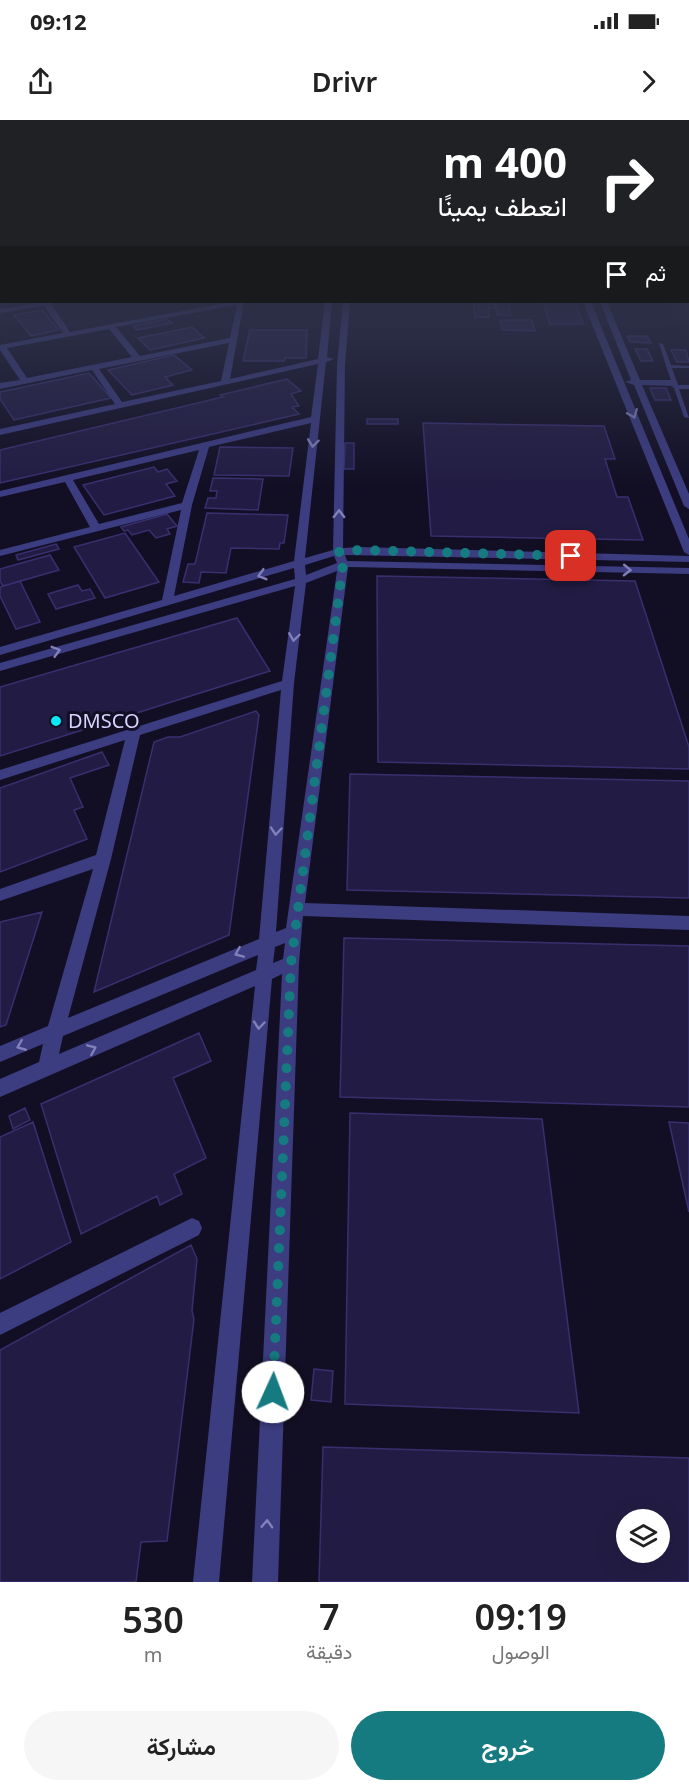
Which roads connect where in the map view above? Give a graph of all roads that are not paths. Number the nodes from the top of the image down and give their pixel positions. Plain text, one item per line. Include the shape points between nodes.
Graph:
1 (3, 350) edge
2 (131, 350) edge
3 (182, 350) edge
4 (231, 350) edge
5 (324, 350) edge
6 (342, 350) edge
7 (607, 350) edge
8 (624, 350) edge
9 (663, 350) edge
10 (138, 359) junction
11 (341, 360) junction
12 (322, 365) junction
13 (669, 366) junction
14 (689, 367) edge
15 (94, 368) junction
16 (25, 381) junction
17 (620, 381) junction
18 (225, 383) junction
19 (638, 383) junction
20 (675, 385) junction
21 (0, 386) edge
22 (689, 387) edge
23 (120, 405) junction
24 (687, 417) dead end
25 (316, 418) junction
26 (0, 432) edge
27 (0, 441) edge
28 (205, 444) junction
29 (67, 477) junction
30 (0, 494) edge
31 (187, 505) junction
32 (689, 506) edge
33 (96, 528) junction
34 (689, 552) edge
35 (0, 553) edge
36 (341, 558) junction
37 (689, 559) edge
38 (299, 564) junction
39 (689, 571) edge
40 (301, 581) junction
41 (167, 603) junction
42 (0, 651) edge
43 (0, 667) edge
44 (288, 683) junction
45 (134, 732) junction
46 (0, 775) edge
47 (103, 859) junction
48 (0, 895) edge
49 (296, 909) junction
50 (689, 923) edge
51 (294, 932) junction
52 (267, 941) junction
53 (291, 963) junction
54 (264, 976) junction
55 (54, 1032) junction
56 (0, 1054) edge
57 (47, 1068) junction
58 (0, 1089) edge
59 (192, 1228) dead end
60 (0, 1324) edge
61 (206, 1582) edge
62 (265, 1582) edge

1 - 16 street
2 - 10 street
3 - 10 street
4 - 18 street
5 - 12 street
6 - 11 street
7 - 17 street
8 - 19 street
9 - 13 lane
10 - 15 street
11 - 12 street
36 -> 11 street
12 - 18 street
12 - 25 street
12 - 27 street
13 - 14 lane
13 - 20 lane
15 - 16 street
15 - 23 street
16 - 21 street
17 - 19 street
17 -> 34 street
18 - 23 street
19 - 20 street
19 - 32 street
20 - 22 lane
20 - 24 lane
23 - 26 street
25 - 28 street
25 -> 38 street
28 - 29 street
28 - 31 street
29 - 30 street
29 - 33 street
31 - 33 street
31 - 41 street
33 - 35 street
36 - 37 street via 360,550
36 - 38 street
36 -> 39 street
36 - 40 street
36 - 49 street
38 - 40 street
38 -> 41 street
43 -> 40 street
40 -> 44 street
41 - 42 street
44 - 45 street
44 -> 52 street
45 - 46 street
45 - 47 street
47 - 48 street
47 - 55 street
49 - 50 street
49 - 51 street
51 - 52 street
51 - 53 street
52 - 54 street
52 -> 55 street
53 - 54 street
62 -> 53 street
57 -> 54 street
54 -> 61 street
55 -> 56 street
55 - 57 street
57 - 58 street
59 - 60 street

